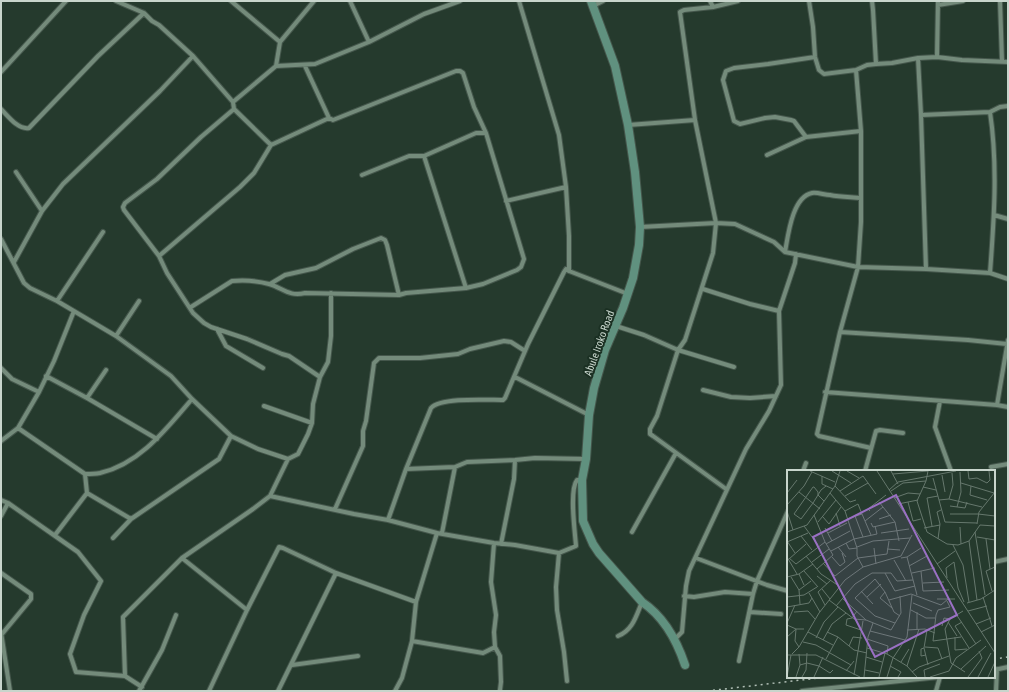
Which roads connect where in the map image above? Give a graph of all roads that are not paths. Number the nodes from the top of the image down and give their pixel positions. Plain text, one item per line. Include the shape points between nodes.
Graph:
1 (66, 1) edge
2 (116, 1) edge
3 (231, 1) edge
4 (314, 1) edge
5 (350, 1) edge
6 (460, 1) edge
7 (519, 1) edge
8 (603, 1) edge
9 (710, 1) edge
10 (738, 1) edge
11 (809, 1) edge
12 (872, 1) edge
13 (963, 1) edge
14 (1000, 1) edge
15 (938, 3) edge
16 (592, 4) edge
17 (713, 7) junction
18 (144, 13) junction
19 (280, 42) junction
20 (369, 42) junction
21 (193, 56) junction
22 (815, 57) junction
23 (937, 57) junction
24 (918, 58) junction
25 (1002, 61) junction
26 (1008, 62) edge
27 (876, 64) junction
28 (276, 66) junction
29 (305, 66) junction
30 (856, 70) junction
31 (1, 72) edge
32 (234, 102) junction
33 (1008, 106) edge
34 (1, 109) edge
35 (234, 109) junction
36 (990, 112) junction
37 (921, 115) junction
38 (329, 118) junction
39 (695, 120) junction
40 (628, 125) junction
41 (861, 131) junction
42 (486, 132) junction
43 (806, 137) junction
44 (271, 145) junction
45 (767, 155) dead end
46 (424, 156) junction
47 (16, 172) dead end
48 (362, 175) dead end
49 (566, 186) junction
50 (861, 198) junction
51 (506, 201) junction
52 (42, 212) junction
53 (994, 215) junction
54 (1008, 220) edge
55 (716, 223) junction
56 (640, 227) junction
57 (103, 232) dead end
58 (1, 239) edge
59 (785, 252) junction
60 (796, 254) junction
61 (159, 256) junction
62 (14, 262) junction
63 (858, 267) junction
64 (926, 269) junction
65 (569, 271) junction
66 (990, 273) junction
67 (1008, 279) edge
68 (270, 284) junction
69 (466, 288) junction
70 (703, 289) junction
71 (332, 293) junction
72 (628, 294) junction
73 (399, 295) junction
74 (57, 301) junction
75 (139, 301) dead end
76 (191, 307) junction
77 (74, 311) junction
78 (779, 311) junction
79 (616, 326) junction
80 (217, 329) junction
81 (840, 332) junction
82 (116, 336) junction
83 (1008, 340) edge
84 (1008, 344) edge
85 (678, 350) junction
86 (525, 351) junction
87 (734, 367) dead end
88 (1, 368) edge
89 (263, 368) dead end
90 (106, 370) dead end
91 (46, 376) junction
92 (320, 377) junction
93 (515, 377) junction
94 (703, 390) dead end
95 (39, 392) junction
96 (825, 392) junction
97 (776, 396) junction
98 (86, 398) junction
99 (192, 399) junction
100 (940, 401) junction
101 (997, 405) junction
102 (264, 406) dead end
103 (1008, 407) edge
104 (589, 415) junction
105 (312, 423) junction
106 (18, 428) junction
107 (903, 433) dead end
108 (230, 436) junction
109 (157, 439) junction
110 (1, 440) edge
111 (871, 448) junction
112 (676, 453) junction
113 (288, 458) junction
114 (586, 459) junction
115 (515, 460) junction
116 (806, 463) dead end
117 (1008, 464) edge
118 (455, 467) junction
119 (991, 468) dead end
120 (406, 469) junction
121 (803, 470) edge
122 (865, 470) edge
123 (951, 470) edge
124 (85, 474) junction
125 (582, 480) junction
126 (726, 489) junction
127 (87, 493) junction
128 (270, 496) junction
129 (1, 500) edge
130 (8, 503) junction
131 (336, 509) junction
132 (787, 513) edge
133 (1, 516) edge
134 (130, 519) junction
135 (388, 520) junction
136 (632, 532) dead end
137 (439, 533) junction
138 (55, 535) junction
139 (113, 538) dead end
140 (494, 543) junction
141 (501, 544) junction
142 (559, 552) junction
143 (182, 558) junction
144 (696, 558) junction
145 (1008, 559) edge
146 (995, 562) edge
147 (1, 573) edge
148 (336, 573) junction
149 (758, 581) junction
150 (787, 591) edge
151 (753, 594) junction
152 (684, 596) junction
153 (416, 602) junction
154 (642, 602) junction
155 (247, 610) junction
156 (750, 612) junction
157 (781, 614) dead end
158 (176, 615) dead end
159 (2, 632) edge
160 (618, 636) dead end
161 (674, 640) junction
162 (412, 641) junction
163 (495, 647) junction
164 (358, 656) dead end
165 (739, 661) dead end
166 (292, 665) junction
167 (685, 665) dead end
168 (1008, 667) edge
169 (996, 669) edge
170 (126, 676) junction
171 (930, 678) edge
172 (940, 678) edge
173 (566, 681) dead end
174 (141, 689) edge
175 (10, 690) edge
176 (500, 690) edge
177 (5, 691) edge
178 (209, 691) edge
179 (278, 691) edge
180 (395, 691) edge
181 (802, 691) edge
182 (936, 691) edge
183 (996, 691) edge

1 - 31 street
2 - 18 street
3 - 19 street
4 - 19 street
5 - 20 street
6 - 20 street via 424,14
7 - 49 street via 559,135
8 - 16 street
9 - 17 street
10 - 17 street
11 - 22 street
12 - 27 street
13 - 15 street
14 - 25 street
15 - 23 street
16 - 40 street, Abule Iroko Road via 614,66
17 - 39 street via 680,12
18 - 21 street
18 - 34 street via 98,56 29,128 20,127
19 - 28 street
20 - 29 street
21 - 32 street
21 - 52 street via 63,184
22 - 30 street via 819,70 824,74
22 - 43 street via 734,68 726,72 723,80 736,123 765,118 791,120
23 - 24 street
23 - 25 street
24 - 27 street
24 - 37 street
25 - 26 street
27 - 30 street
28 - 29 street
28 - 32 street
29 - 38 street
30 - 41 street
32 - 35 street
33 - 36 street
35 - 44 street
35 - 61 street via 157,179 125,203 124,210
36 - 37 street
36 - 53 street via 993,133
37 - 64 street
38 - 42 street via 337,119 460,71
38 - 44 street
39 - 40 street
39 - 55 street
40 - 56 street, Abule Iroko Road
41 - 43 street
41 - 50 street
42 - 46 street via 476,133
42 - 51 street
43 - 45 street
44 - 61 street via 254,173 240,187
46 - 48 street via 410,156
46 - 69 street
47 - 52 street
49 - 51 street
49 - 65 street
50 - 59 street via 812,193 806,195 795,208
50 - 63 street
51 - 69 street via 524,259 521,267 483,284
52 - 62 street
53 - 54 street
53 - 66 street
55 - 56 street
55 - 59 street via 744,227 774,242
55 - 70 street via 714,253
56 - 72 street, Abule Iroko Road via 637,261
57 - 74 street
58 - 62 street
59 - 60 street
60 - 63 street
60 - 78 street
61 - 76 street via 167,273
62 - 74 street via 24,283
63 - 64 street
63 - 81 street
64 - 66 street
65 - 72 street
65 - 86 street via 566,269 560,277
66 - 67 street
68 - 71 street via 284,292
68 - 73 street via 286,275 316,268 381,238 388,245
68 - 76 street via 232,281
69 - 73 street
70 - 78 street
70 - 85 street via 685,340
71 - 73 street
71 - 92 street via 331,343 328,362
72 - 79 street, Abule Iroko Road
74 - 77 street
75 - 82 street
76 - 80 street via 193,313 204,323
77 - 82 street
77 - 91 street
78 - 97 street via 781,385
79 - 85 street
79 - 104 street, Abule Iroko Road via 596,379
80 - 89 street via 226,346
80 - 92 street via 289,356
81 - 84 street
81 - 96 street
82 - 99 street via 171,376
83 - 84 street
84 - 101 street
85 - 87 street
85 - 112 street via 660,409 650,429 650,434
86 - 93 street
86 - 131 street via 511,342 504,341 458,354 376,360 363,431 363,446
88 - 95 street via 12,379
90 - 98 street
91 - 95 street
91 - 98 street
92 - 105 street via 313,404
93 - 104 street
93 - 120 street via 503,400 459,400 434,405
94 - 97 street via 731,397
95 - 106 street
96 - 100 street
96 - 111 street via 816,434
97 - 126 street
98 - 109 street
99 - 108 street
99 - 109 street
100 - 101 street
100 - 123 street via 935,427
101 - 103 street
102 - 105 street
104 - 114 street, Abule Iroko Road
105 - 113 street via 298,454
106 - 110 street
106 - 124 street
107 - 111 street via 876,431
108 - 113 street via 258,449
108 - 134 street via 219,459
109 - 124 street via 124,465 100,473
111 - 122 street
112 - 126 street
112 - 136 street
113 - 128 street
114 - 115 street
114 - 125 street, Abule Iroko Road
115 - 118 street via 467,462
115 - 141 street via 514,479
116 - 121 street
117 - 119 street
118 - 120 street
118 - 137 street
120 - 135 street
124 - 127 street
125 - 142 street via 577,480 574,484 576,546
125 - 154 street, Abule Iroko Road via 583,521 593,544
126 - 144 street
127 - 134 street
127 - 138 street
128 - 131 street
128 - 143 street
129 - 130 street
130 - 133 street
130 - 138 street
131 - 135 street
132 - 149 street
134 - 139 street
135 - 137 street
137 - 140 street
137 - 153 street
138 - 170 street via 78,552 101,581 84,615 70,654 76,672
140 - 141 street
140 - 163 street via 492,582 496,615
141 - 142 street
142 - 173 street via 556,610 564,652
143 - 155 street
143 - 170 street via 123,617
144 - 149 street
144 - 152 street via 689,571
145 - 146 street
147 - 159 street via 31,594 31,599
148 - 153 street
148 - 155 street via 279,547
148 - 166 street
149 - 150 street
149 - 151 street
151 - 152 street via 725,592
151 - 156 street
152 - 161 street via 682,632
153 - 162 street
154 - 160 street via 630,628
154 - 161 street, Abule Iroko Road via 657,614
155 - 178 street
156 - 157 street
156 - 165 street
158 - 174 street via 162,650
159 - 175 street
161 - 167 street, Abule Iroko Road
162 - 163 street via 483,652
162 - 180 street via 402,678
163 - 176 street via 500,656
164 - 166 street
166 - 179 street
168 - 169 street
169 - 183 street
170 - 174 street
171 - 181 street
172 - 182 street
175 - 177 street

